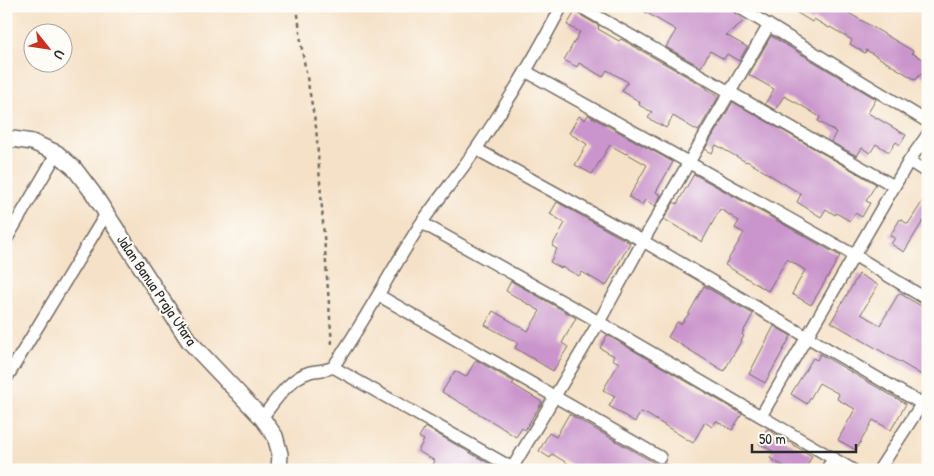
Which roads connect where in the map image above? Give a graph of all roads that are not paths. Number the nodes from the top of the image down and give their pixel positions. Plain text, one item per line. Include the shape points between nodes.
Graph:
1 (562, 6) edge
2 (579, 6) edge
3 (737, 6) edge
4 (770, 25) junction
5 (526, 72) junction
6 (730, 92) junction
7 (928, 122) edge
8 (928, 134) edge
9 (6, 138) edge
10 (476, 149) junction
11 (57, 153) junction
12 (689, 162) junction
13 (909, 162) junction
14 (928, 173) edge
15 (894, 186) junction
16 (106, 214) junction
17 (422, 223) junction
18 (6, 240) edge
19 (643, 241) junction
20 (854, 255) junction
21 (378, 295) junction
22 (928, 300) edge
23 (599, 322) junction
24 (807, 336) junction
25 (333, 367) junction
26 (6, 379) edge
27 (554, 397) junction
28 (925, 399) edge
29 (761, 416) junction
30 (262, 418) junction
31 (660, 457) dead end
32 (834, 458) junction
33 (513, 469) edge
34 (279, 470) edge
35 (826, 470) edge
36 (853, 470) edge
37 (879, 470) edge

1 - 5 street
2 - 6 street
3 - 4 street
4 - 6 street
4 - 7 street
5 - 10 street
5 - 12 street
6 - 12 street
6 - 15 street
8 - 13 street
9 - 11 street, Jalan Banua Praja Utara via 32,142
10 - 17 street
10 - 19 street
11 - 16 street, Jalan Banua Praja Utara via 74,168
11 - 18 street
12 - 19 street
12 - 20 street
13 - 14 street
13 - 15 street
15 - 20 street
16 - 26 street
16 - 30 street, Jalan Banua Praja Utara via 189,341
17 - 21 street
17 - 23 street
19 - 23 street
19 - 24 street
20 - 22 street
20 - 24 street
21 - 25 street
21 - 27 street
23 - 27 street
23 - 29 street
24 - 28 street
24 - 29 street
25 - 30 street via 299,377 286,387
25 - 33 street
27 - 31 street
27 - 33 street
28 - 37 street
29 - 32 street
30 - 34 street, Jalan Banua Praja Utara via 275,436 280,454
32 - 35 street
32 - 36 street

